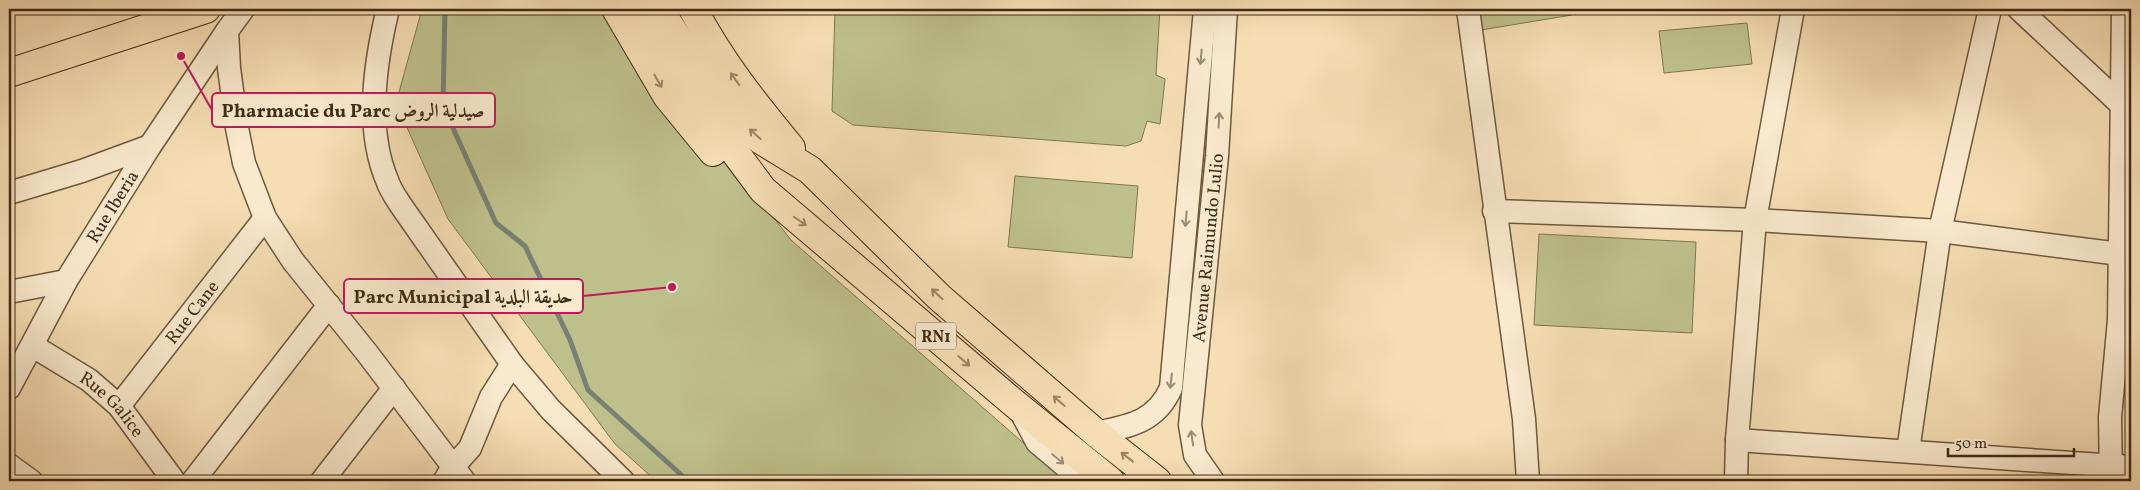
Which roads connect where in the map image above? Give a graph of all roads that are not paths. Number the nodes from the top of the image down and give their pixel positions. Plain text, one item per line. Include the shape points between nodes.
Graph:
1 (206, 9) edge
2 (243, 9) edge
3 (388, 9) edge
4 (616, 9) edge
5 (635, 9) edge
6 (660, 9) edge
7 (693, 9) edge
8 (1206, 9) edge
9 (1226, 9) edge
10 (1468, 9) edge
11 (1793, 9) edge
12 (1990, 9) edge
13 (2019, 9) edge
14 (2123, 9) edge
15 (227, 31) junction
16 (9, 73) edge
17 (2126, 109) edge
18 (150, 146) junction
19 (810, 170) junction
20 (763, 190) junction
21 (9, 193) edge
22 (1494, 212) junction
23 (265, 218) junction
24 (1755, 220) junction
25 (1940, 231) junction
26 (2120, 254) junction
27 (66, 280) junction
28 (9, 292) edge
29 (329, 305) junction
30 (33, 346) junction
31 (512, 364) junction
32 (9, 388) edge
33 (394, 388) junction
34 (119, 406) junction
35 (1018, 407) junction
36 (1096, 433) junction
37 (1737, 440) junction
38 (1908, 451) junction
39 (9, 465) edge
40 (2118, 471) edge
41 (454, 477) edge
42 (30, 481) edge
43 (174, 481) edge
44 (193, 481) edge
45 (322, 481) edge
46 (623, 481) edge
47 (1083, 481) edge
48 (1110, 481) edge
49 (1157, 481) edge
50 (1213, 481) edge
51 (1528, 481) edge
52 (1736, 481) edge

1 - 16 main road
2 - 15 street, Rue Iberia
3 - 31 street via 374,90 379,151 386,180 402,208
4 -> 20 main road via 667,96 696,133 720,160
5 - 20 main road, RN1 via 668,62
19 -> 6 main road, RN1 via 761,140 710,89
19 -> 7 main road via 737,82
8 -> 36 street, Avenue Raimundo Lulio via 1171,388 1165,401 1152,415 1125,427
50 -> 9 street, Avenue Raimundo Lulio via 1195,456 1190,425 1217,156
10 - 22 street
11 - 24 street
12 - 25 street
13 - 17 street
14 - 17 street
15 - 18 street, Rue Iberia
15 - 23 street via 244,163
17 - 26 street
18 - 21 street
18 - 27 street, Rue Iberia
36 -> 19 main road, RN1 via 939,297
20 -> 35 main road, RN1
22 - 24 street
22 - 51 street via 1524,419
23 - 29 street via 292,261
23 - 34 street, Rue Cane
24 - 25 street
24 - 37 street
25 - 26 street
25 - 38 street
26 - 40 street via 2118,330 2110,417
27 - 28 street
27 - 30 street, Rue Iberia
29 - 33 street
29 - 44 street
30 - 32 street, Rue Iberia
30 - 34 street, Rue Galice via 89,380
31 - 41 street via 491,397
31 - 46 street via 551,410
33 - 41 street
33 - 45 street
34 - 43 street, Rue Galice
35 -> 47 street via 1037,442
35 - 48 main road, RN1
49 -> 36 main road, RN1
37 - 38 street
37 - 52 street
38 - 40 street
39 - 42 street

